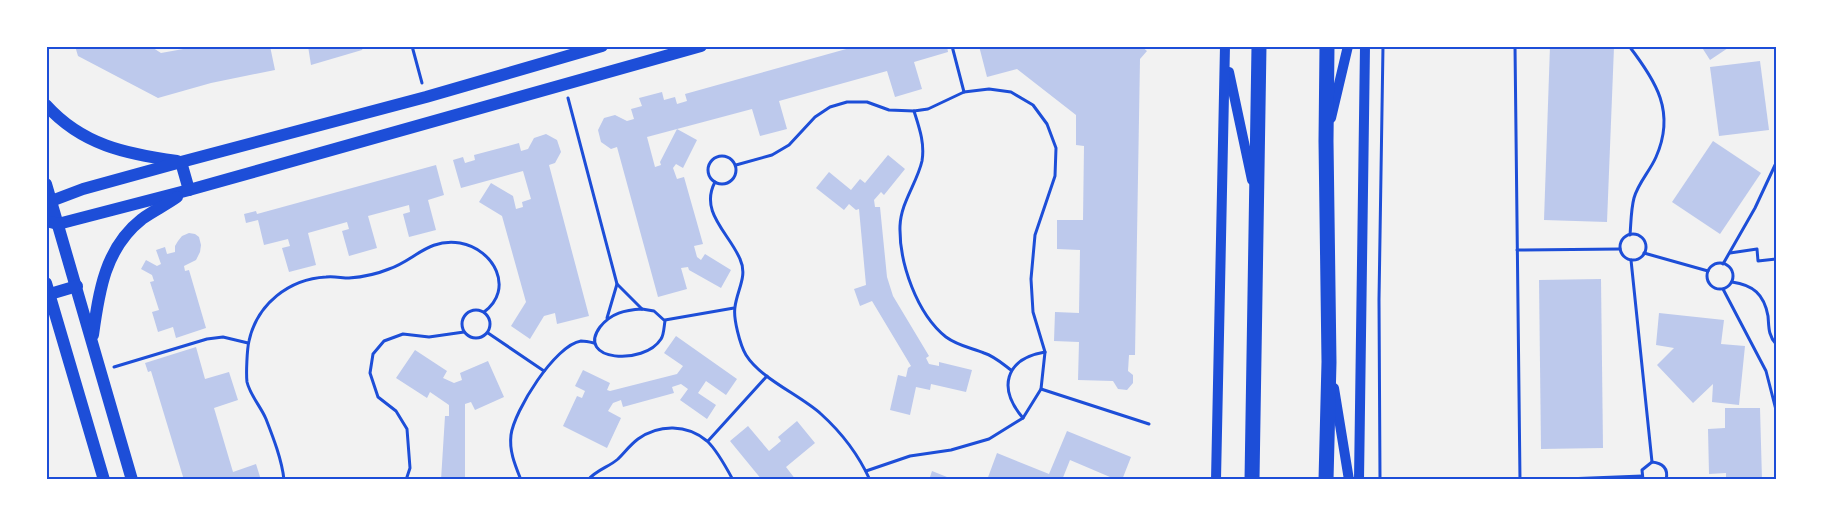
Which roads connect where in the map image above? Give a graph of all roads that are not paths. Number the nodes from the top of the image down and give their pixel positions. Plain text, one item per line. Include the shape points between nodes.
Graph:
1 (602, 46) edge
2 (701, 46) edge
3 (1259, 46) edge
4 (1327, 46) edge
5 (1348, 46) edge
6 (1365, 46) edge
7 (1225, 50) edge
8 (46, 105) edge
9 (1326, 141) junction
10 (181, 162) junction
11 (46, 184) edge
12 (189, 190) junction
13 (49, 201) edge
14 (1257, 201) junction
15 (52, 222) edge
16 (77, 286) junction
17 (48, 289) edge
18 (92, 340) junction
19 (1329, 362) junction
20 (104, 480) edge
21 (132, 480) edge
22 (1216, 480) edge
23 (1252, 480) edge
24 (1326, 480) edge
25 (1349, 480) edge
26 (1359, 480) edge

1 - 10 main road
2 - 12 main road
3 - 14 main road
4 - 9 main road
5 - 9 street
6 - 26 street
7 - 14 street
7 - 22 street
8 - 10 main road via 76,131 99,143 122,152
9 - 19 main road
10 - 12 main road
10 - 13 main road
11 - 13 main road
12 - 15 main road
12 - 18 main road via 143,218 113,254 98,296
13 - 15 main road
14 - 23 main road
15 - 16 main road
16 - 17 main road
16 - 18 main road
17 - 20 main road
18 - 21 main road
19 - 24 main road
19 - 25 street

